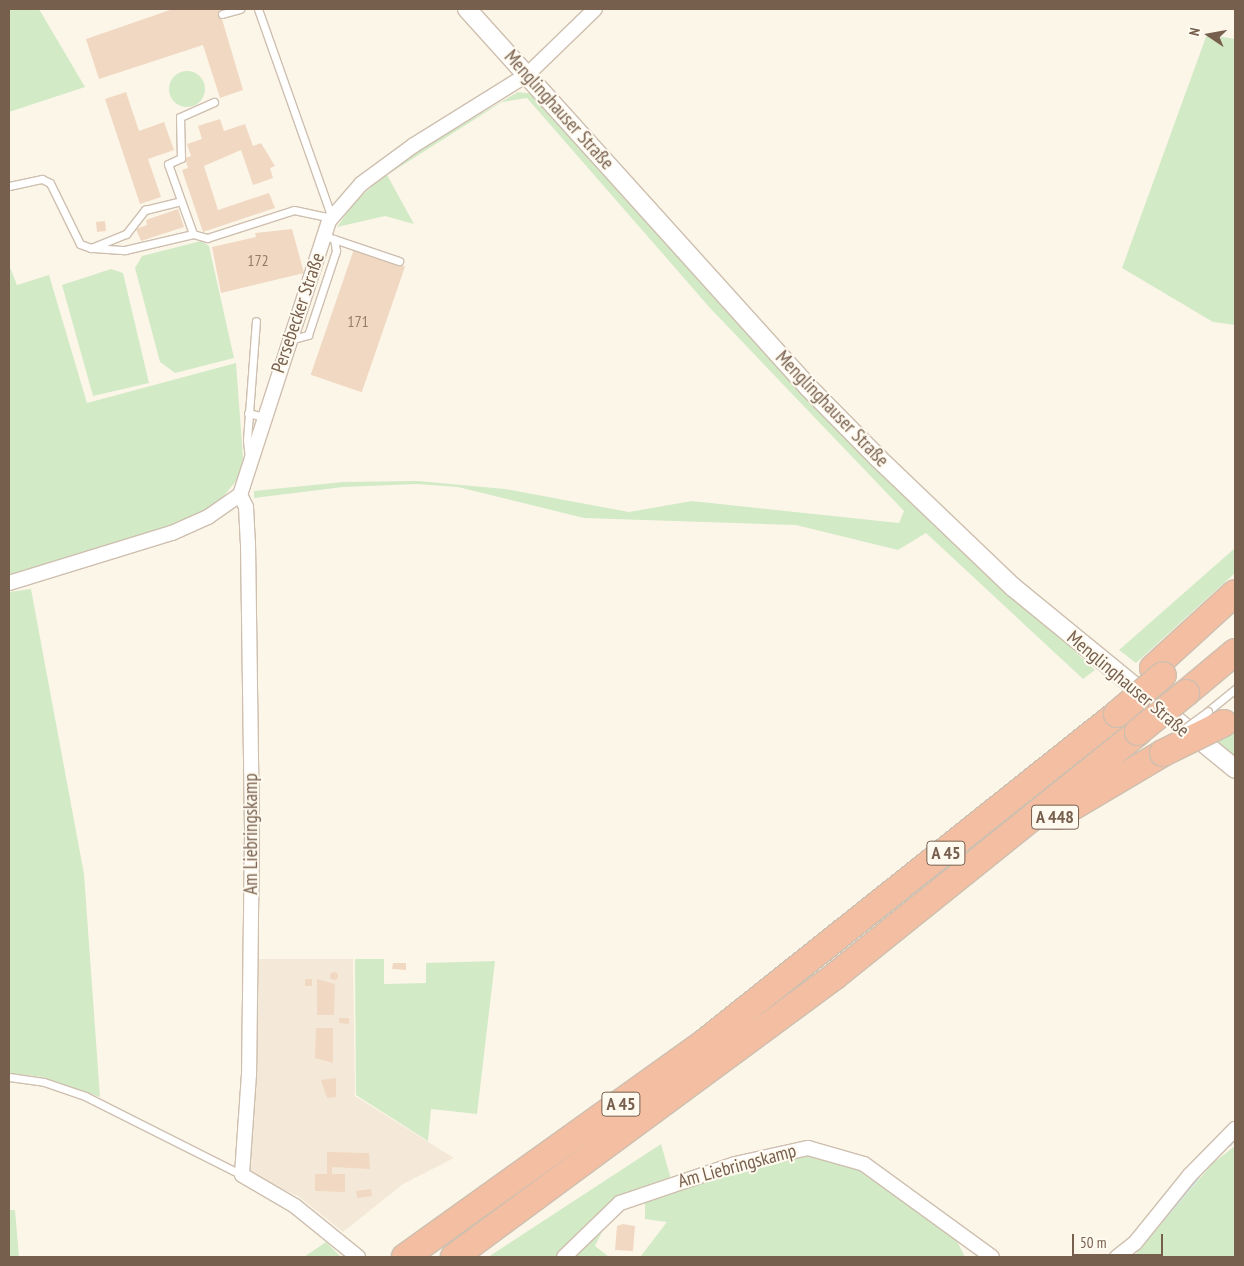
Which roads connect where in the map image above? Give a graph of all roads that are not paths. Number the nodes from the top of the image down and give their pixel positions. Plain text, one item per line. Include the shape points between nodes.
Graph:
1 (240, 9) edge
2 (258, 9) edge
3 (467, 9) edge
4 (595, 9) edge
5 (222, 14) dead end
6 (528, 74) junction
7 (214, 102) dead end
8 (9, 186) edge
9 (181, 201) junction
10 (332, 218) junction
11 (193, 234) junction
12 (329, 237) junction
13 (91, 248) junction
14 (400, 261) dead end
15 (256, 321) dead end
16 (248, 413) junction
17 (264, 417) junction
18 (253, 463) junction
19 (240, 495) junction
20 (9, 583) edge
21 (1235, 593) edge
22 (1235, 615) edge
23 (1235, 652) edge
24 (1158, 672) junction
25 (1235, 689) edge
26 (1222, 718) edge
27 (1153, 744) junction
28 (1235, 769) edge
29 (950, 886) junction
30 (9, 1077) edge
31 (1235, 1129) edge
32 (242, 1175) junction
33 (358, 1257) edge
34 (405, 1257) edge
35 (454, 1257) edge
36 (564, 1257) edge
37 (992, 1257) edge
38 (1117, 1257) edge

1 - 5 lane
2 - 10 lane
3 - 6 street, Menglinghauser Straße
4 - 6 street, Persebecker Straße
6 - 10 street, Persebecker Straße via 406,150 362,184
6 - 28 street, Menglinghauser Straße via 809,388 878,458 1014,587
7 - 9 lane via 180,117 181,158 168,164
8 - 13 lane via 42,179 50,183 80,244
9 - 11 lane
9 - 13 lane via 145,210 126,234
10 - 11 lane via 294,210 208,238
10 - 12 street, Persebecker Straße
11 - 13 lane via 125,250
12 - 14 lane
12 - 17 street, Persebecker Straße via 289,340
15 - 16 lane
16 - 17 lane
16 - 18 lane via 248,457
17 - 18 street, Persebecker Straße
18 - 19 street, Persebecker Straße
19 - 20 street via 208,517 172,533
19 - 32 street, Am Liebringskamp via 246,507 248,543 252,834 249,1074
21 - 24 highway
22 - 24 highway, A 45
23 - 27 highway, A 45, bridge via 1186,693
24 - 34 highway, A 45, bridge via 1111,717 705,1042
25 - 26 lane
26 - 27 highway, A 448, bridge
27 - 29 highway, A 45
27 - 29 highway, A 448 via 1071,807
29 - 35 highway, A 45 via 706,1075
30 - 32 lane via 44,1082 85,1096
31 - 38 street via 1189,1176 1135,1243
32 - 33 street via 296,1206
36 - 37 street, Am Liebringskamp via 620,1203 735,1164 808,1148 864,1164

